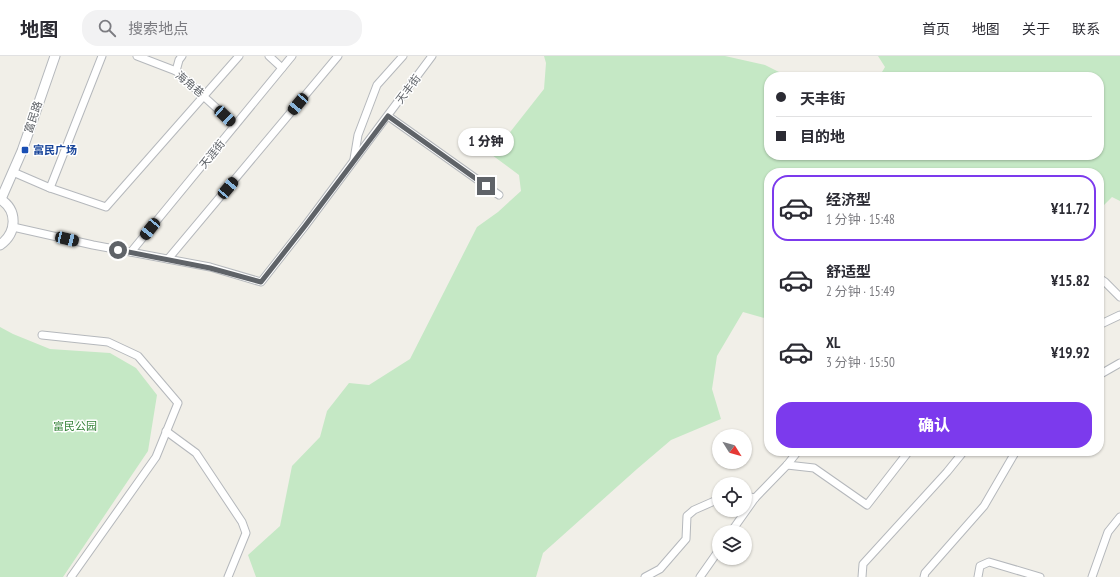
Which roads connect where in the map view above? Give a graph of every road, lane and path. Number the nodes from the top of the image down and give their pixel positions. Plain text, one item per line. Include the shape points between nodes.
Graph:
1 (55, 56) edge
2 (102, 56) edge
3 (136, 56) edge
4 (182, 56) edge
5 (239, 56) edge
6 (269, 56) edge
7 (292, 56) edge
8 (338, 56) edge
9 (402, 56) edge
10 (432, 56) edge
11 (147, 58) edge
12 (282, 68) junction
13 (176, 71) junction
14 (204, 96) junction
15 (388, 116) junction
16 (235, 125) junction
17 (354, 161) junction
18 (13, 172) junction
19 (50, 188) junction
20 (499, 195) dead end
21 (1, 199) edge
22 (13, 227) junction
23 (0, 245) edge
24 (131, 252) junction
25 (168, 259) junction
26 (1104, 281) edge
27 (1120, 297) edge
28 (1120, 315) edge
29 (1104, 323) edge
30 (42, 336) dead end
31 (1120, 363) edge
32 (1104, 372) edge
33 (166, 431) junction
34 (794, 456) edge
35 (905, 456) edge
36 (960, 456) edge
37 (1013, 456) edge
38 (787, 465) junction
39 (752, 497) edge
40 (755, 498) junction
41 (712, 502) edge
42 (1120, 517) edge
43 (736, 525) edge
44 (712, 560) edge
45 (71, 577) edge
46 (228, 577) edge
47 (645, 577) edge
48 (700, 577) edge
49 (862, 577) edge
50 (924, 577) edge
51 (978, 577) edge
52 (1040, 577) edge
53 (1092, 577) edge

1 - 18 street, 富民路
2 - 19 street
3 - 11 street, 海角巷
4 - 13 street
5 - 14 street
6 - 12 street
7 - 12 street, 天涯街
8 - 25 street
9 - 17 street via 377,85 358,135
10 - 15 street, 天丰街
11 - 13 street, 海角巷
12 - 16 street, 天涯街
13 - 14 street, 海角巷
14 - 16 street, 海角巷
14 - 19 street via 106,207
15 - 17 street, 天丰街
15 - 20 street
16 - 24 street, 天涯街
17 - 25 street, 天丰街 via 261,282
18 - 19 street
18 - 21 street, 富民路
21 - 22 street via 10,209
22 - 23 street via 10,235
22 - 24 street, 天丰街
24 - 25 street, 天丰街
26 - 27 street
28 - 29 street
30 - 33 street via 108,342 138,356 178,403
31 - 32 street
33 - 45 street via 156,457
33 - 46 street via 196,453 242,522 246,533
34 - 38 street
35 - 38 street via 867,506 814,468
36 - 49 street via 863,564
37 - 50 street via 984,506
38 - 40 street
39 - 40 street
40 - 43 street
41 - 47 street via 687,516 686,539 660,569
42 - 53 street via 1108,532
44 - 48 street
51 - 52 street via 980,566 989,562

